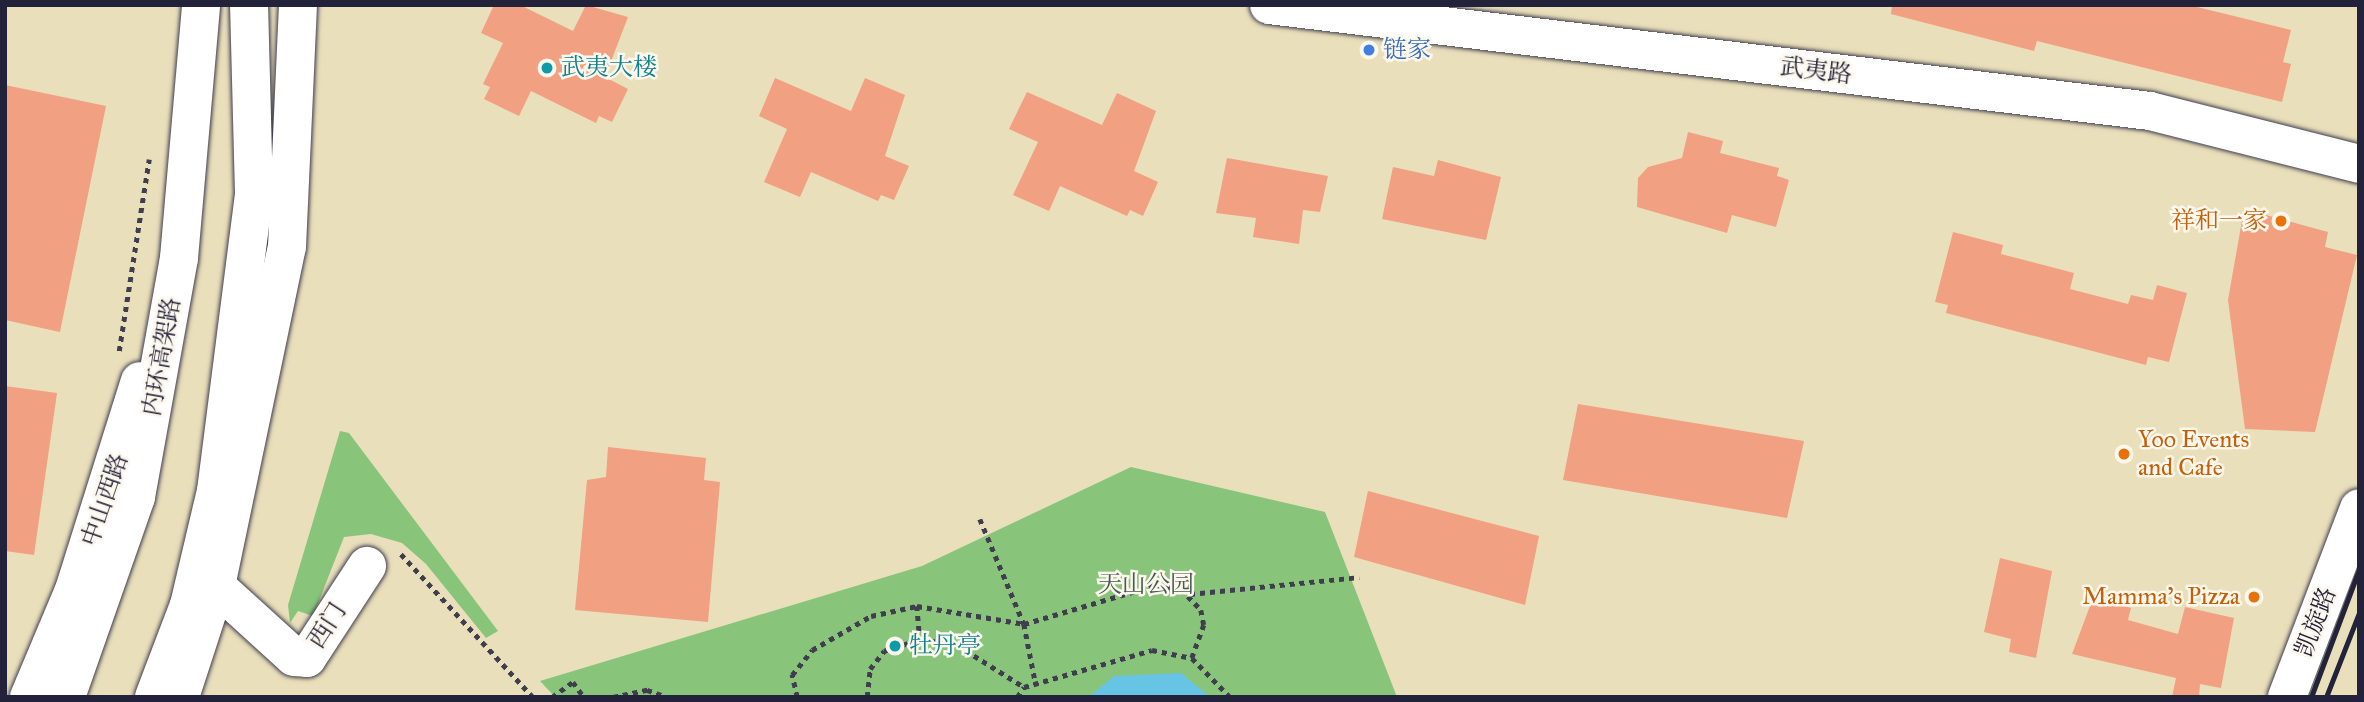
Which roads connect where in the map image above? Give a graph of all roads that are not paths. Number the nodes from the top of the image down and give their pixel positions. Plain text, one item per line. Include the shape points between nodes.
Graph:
1 (191, 5) edge
2 (201, 5) edge
3 (250, 5) edge
4 (298, 5) edge
5 (1269, 5) edge
6 (2359, 164) edge
7 (2359, 508) edge
8 (379, 558) road end
9 (216, 586) junction
10 (29, 697) edge
11 (66, 697) edge
12 (154, 697) edge
13 (180, 697) edge
14 (2287, 697) edge

1 - 10 main road, 中山西路 via 170,247 130,426 74,590
2 - 11 main road, 内环高架路 via 179,258 136,498
3 - 12 main road via 254,194 216,491 189,605
4 - 9 main road via 287,247
5 - 6 main road, 武夷路 via 2150,111
7 - 14 main road, 凯旋路
8 - 9 main road, 西门 via 307,658 294,657
9 - 13 main road

